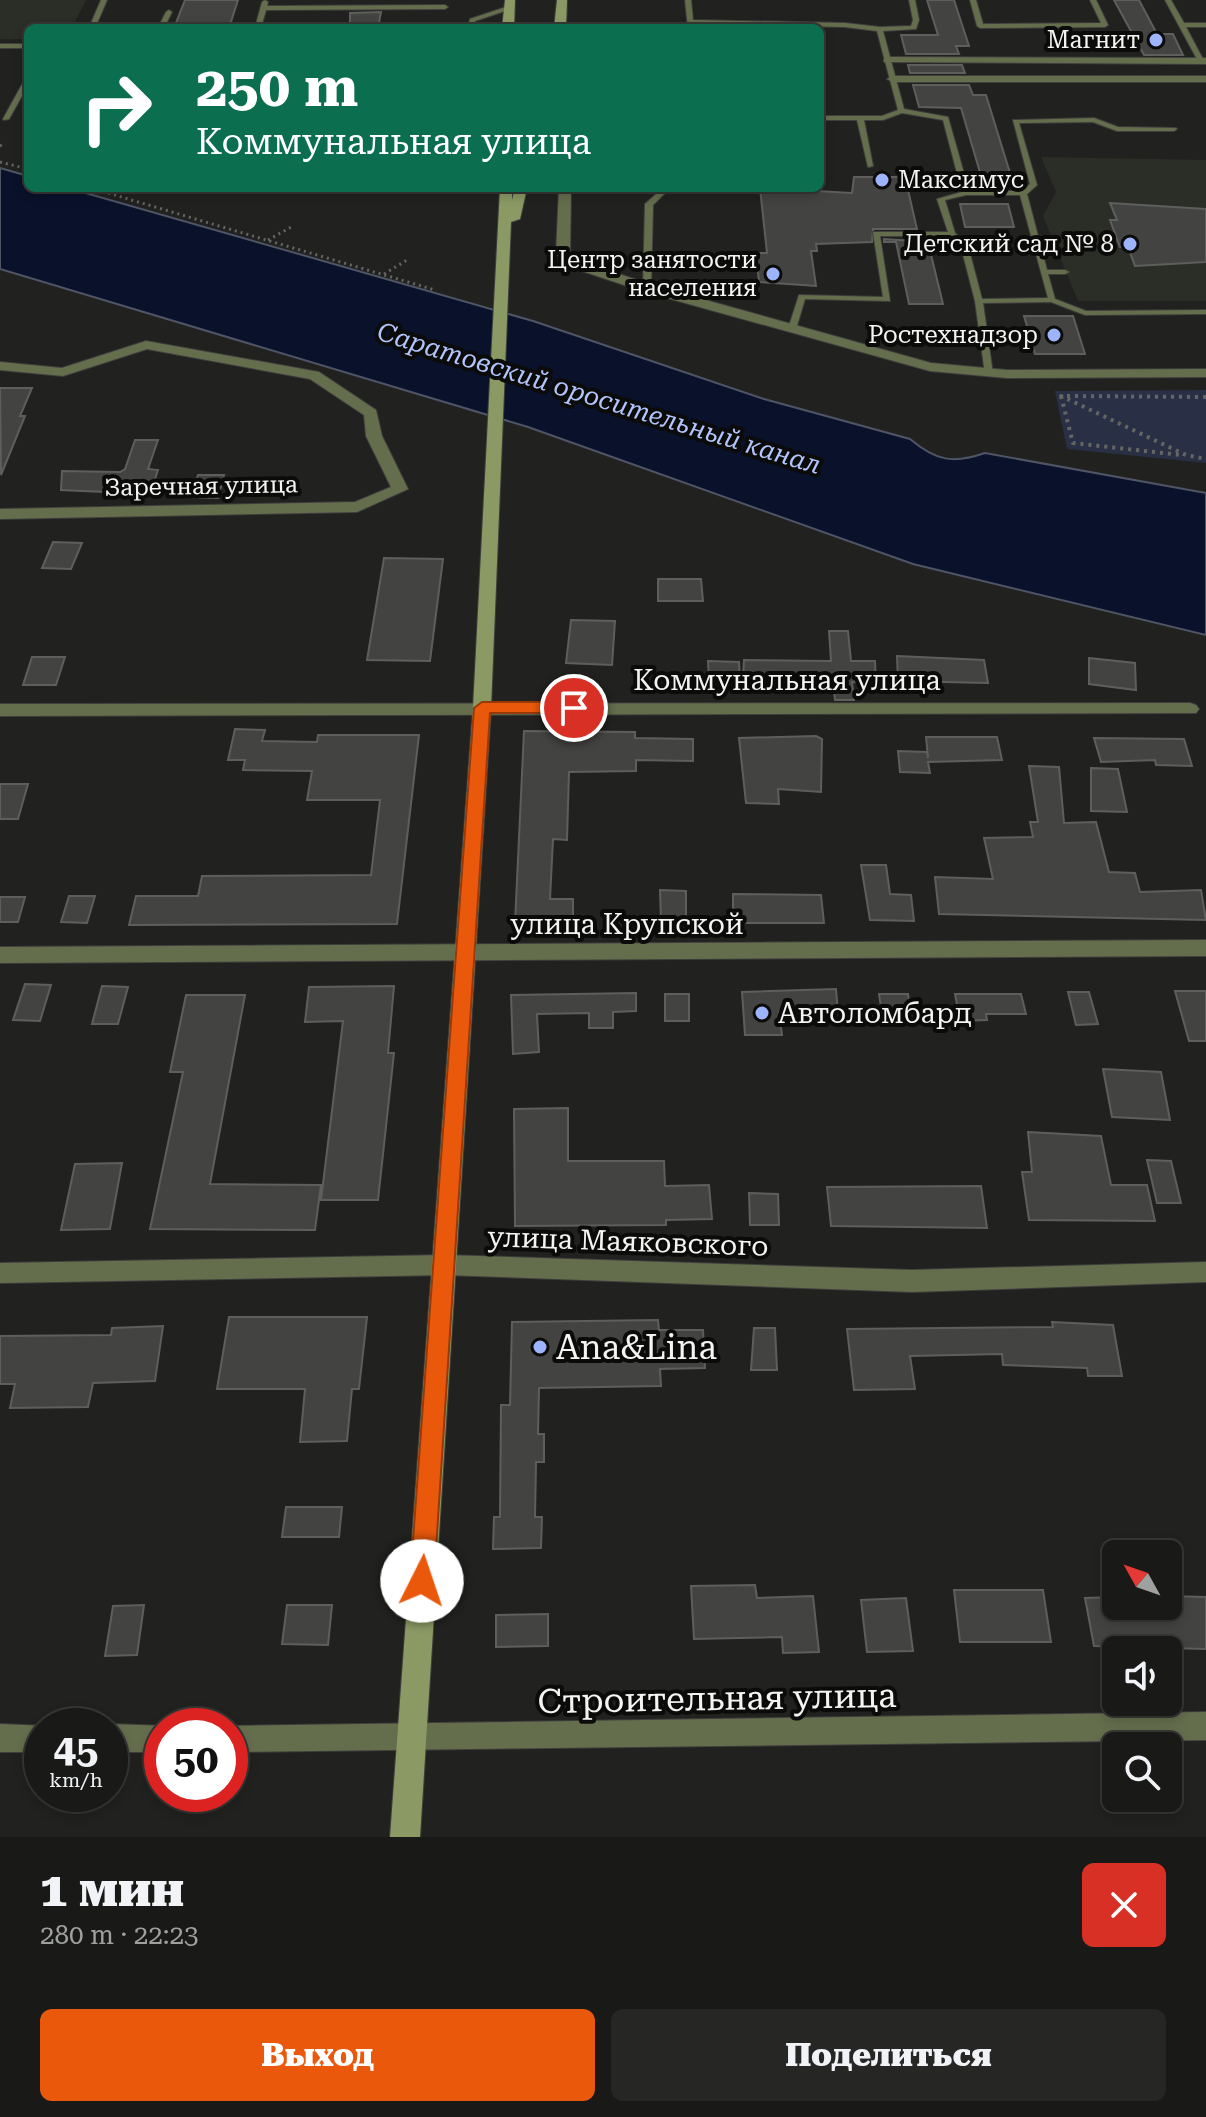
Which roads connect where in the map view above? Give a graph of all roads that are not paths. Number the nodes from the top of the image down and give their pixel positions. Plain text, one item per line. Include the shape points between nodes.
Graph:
1 (104, 0) edge
2 (562, 0) edge
3 (688, 0) edge
4 (912, 0) edge
5 (973, 0) edge
6 (1093, 0) edge
7 (1168, 0) edge
8 (265, 4) edge
9 (327, 4) edge
10 (510, 4) edge
11 (445, 7) dead end
12 (169, 12) dead end
13 (94, 24) edge
14 (163, 24) edge
15 (259, 24) edge
16 (472, 24) edge
17 (508, 24) edge
18 (560, 24) edge
19 (690, 24) edge
20 (824, 25) edge
21 (1182, 25) junction
22 (1206, 25) edge
23 (880, 29) junction
24 (0, 46) edge
25 (24, 46) edge
26 (888, 60) junction
27 (1204, 61) edge
28 (893, 79) junction
29 (1206, 79) edge
30 (24, 86) edge
31 (901, 111) junction
32 (824, 118) edge
33 (860, 118) junction
34 (6, 119) dead end
35 (1174, 129) dead end
36 (870, 166) dead end
37 (506, 192) edge
38 (520, 192) edge
39 (565, 192) edge
40 (662, 192) edge
41 (966, 193) junction
42 (1023, 193) junction
43 (952, 234) junction
44 (504, 262) junction
45 (1044, 272) junction
46 (1065, 272) dead end
47 (647, 288) junction
48 (1052, 300) junction
49 (979, 301) junction
50 (1206, 312) edge
51 (792, 329) junction
52 (0, 366) edge
53 (1206, 373) edge
54 (989, 374) junction
55 (0, 514) edge
56 (482, 708) junction
57 (1190, 709) dead end
58 (0, 710) edge
59 (1206, 948) edge
60 (463, 953) junction
61 (0, 955) edge
62 (445, 1265) junction
63 (1206, 1272) edge
64 (0, 1273) edge
65 (1206, 1726) edge
66 (0, 1738) edge
67 (24, 1738) edge
68 (248, 1738) edge
69 (411, 1739) junction
70 (405, 1837) edge

1 - 13 lane
2 - 18 main road
3 - 19 lane
4 - 23 lane via 914,28
5 - 6 lane via 980,26 1105,25
7 - 21 lane
8 - 9 lane
8 - 15 lane
9 - 11 lane
10 - 16 lane
10 - 17 main road
12 - 14 lane
20 - 23 lane
21 - 22 lane
21 - 27 lane
23 - 26 lane
24 - 25 lane
26 - 27 street
26 - 28 lane
28 - 29 street
28 - 31 lane
30 - 34 lane
31 - 33 lane
31 - 41 lane via 946,118
32 - 33 lane
33 - 36 lane
35 - 42 lane via 1117,129 1094,120 1015,121 1034,185
37 - 44 main road
38 - 44 main road
39 - 47 street via 563,254 569,262
40 - 47 lane via 649,204
41 - 42 lane
41 - 43 lane via 941,199
42 - 45 lane
43 - 49 lane via 964,246
43 - 51 lane via 876,234 887,299 802,297
44 - 56 main road
45 - 46 lane
45 - 48 lane
47 - 51 street
48 - 49 lane
48 - 50 lane via 1085,313
49 - 54 lane
51 - 54 street via 930,367
52 - 55 street, Заречная улица via 63,372 146,345 314,375 371,413 374,436 400,489 357,507
53 - 54 street
56 - 57 street, Коммунальная улица
56 - 58 street, Коммунальная улица
56 - 60 main road
59 - 60 street, улица Крупской
60 - 61 street, улица Крупской
60 - 62 main road
62 - 63 street, улица Маяковского via 912,1281
62 - 64 street, улица Маяковского
62 - 69 main road
65 - 69 street, Строительная улица
66 - 67 street
68 - 69 street, Строительная улица
69 - 70 main road

